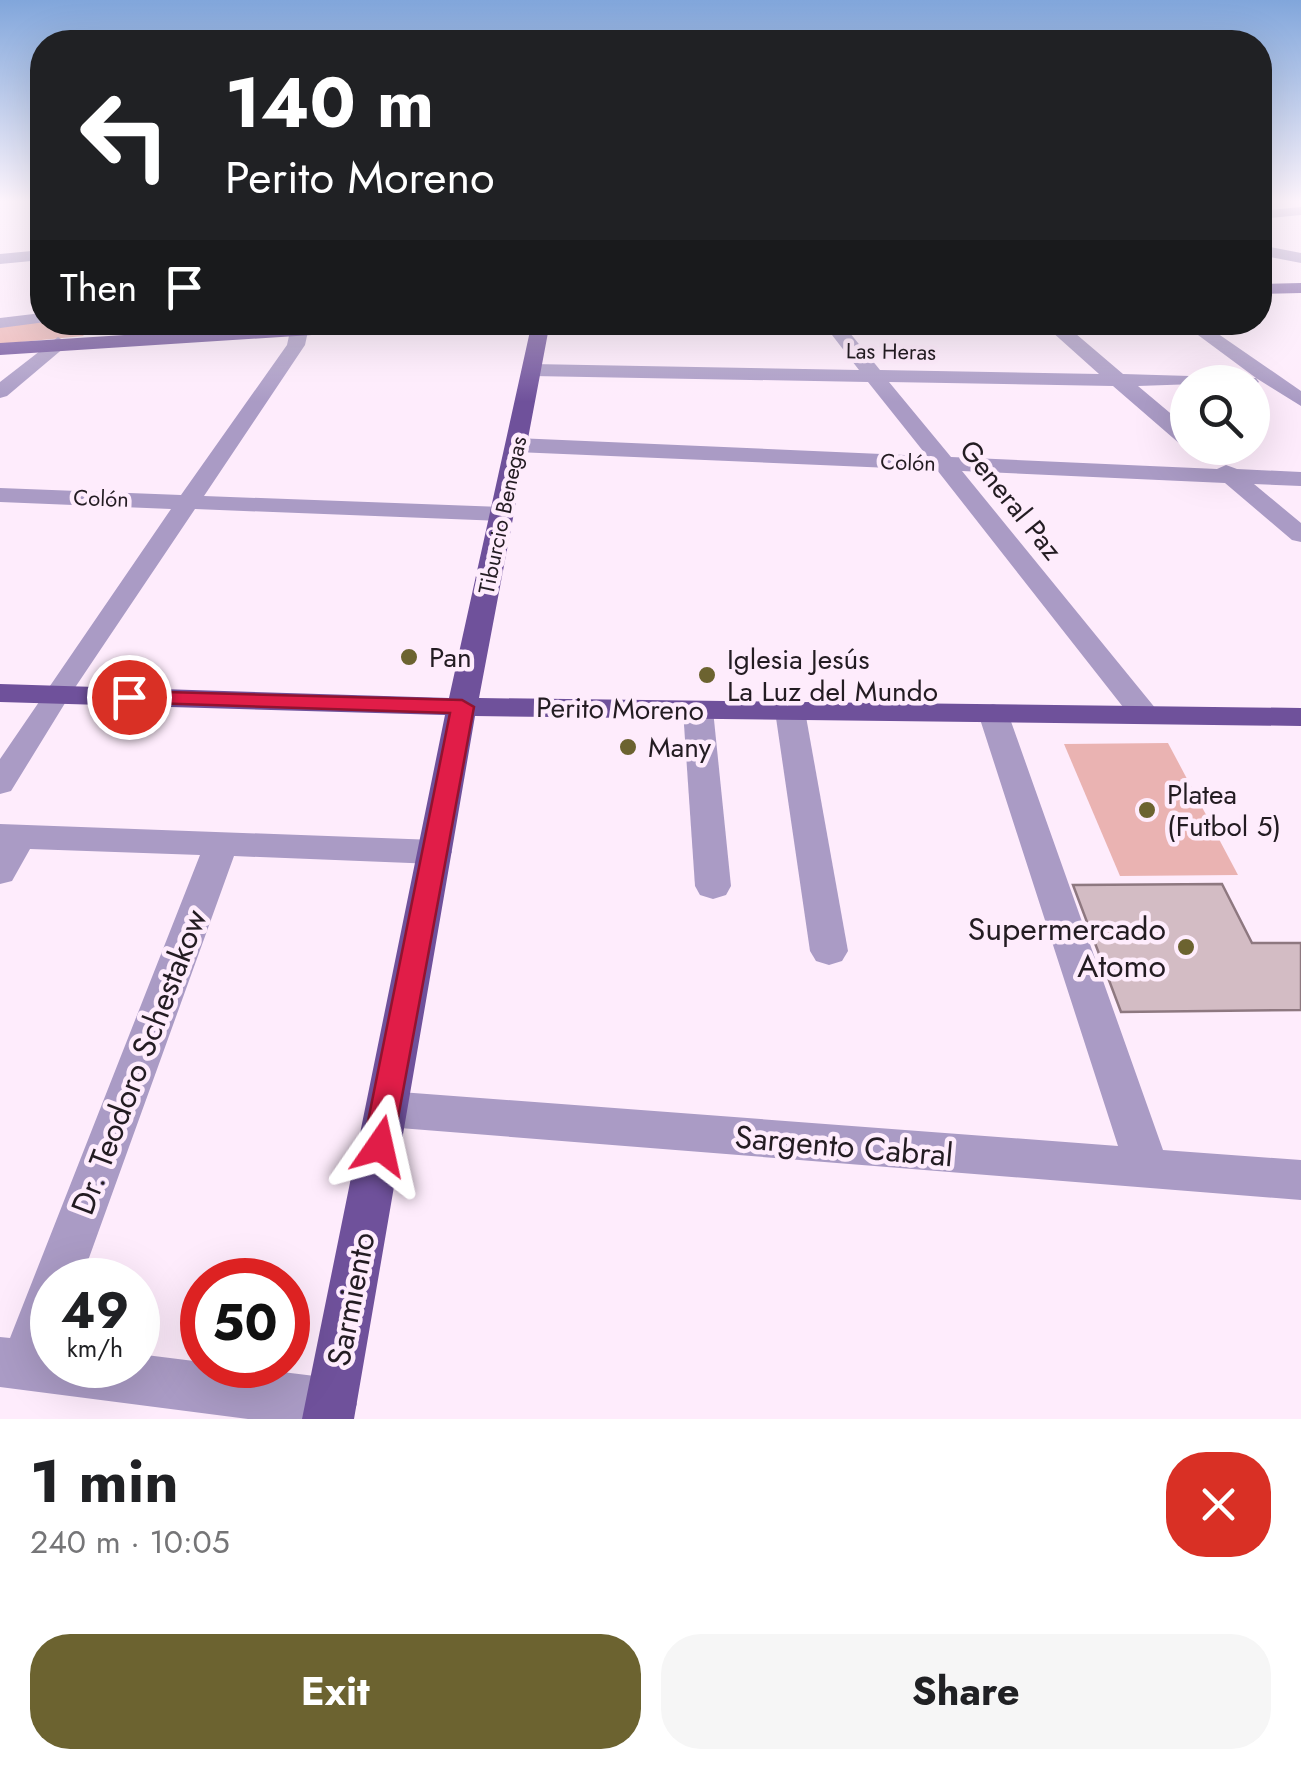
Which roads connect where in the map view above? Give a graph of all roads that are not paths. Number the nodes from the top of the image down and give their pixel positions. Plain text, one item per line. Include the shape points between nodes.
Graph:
1 (1301, 288) edge
2 (1272, 289) edge
3 (30, 319) edge
4 (0, 323) edge
5 (180, 335) edge
6 (296, 335) edge
7 (538, 335) edge
8 (841, 335) edge
9 (1065, 335) edge
10 (1207, 335) dead end
11 (58, 343) junction
12 (0, 350) edge
13 (532, 370) junction
14 (874, 376) junction
15 (1117, 380) junction
16 (1170, 381) edge
17 (1270, 383) edge
18 (1276, 383) junction
19 (1301, 384) edge
20 (0, 392) edge
21 (1301, 400) edge
22 (1170, 424) edge
23 (516, 445) junction
24 (943, 463) junction
25 (1218, 465) edge
26 (1231, 476) junction
27 (1301, 479) edge
28 (0, 494) edge
29 (187, 502) junction
30 (502, 514) junction
31 (1301, 535) edge
32 (0, 693) edge
33 (55, 695) junction
34 (462, 707) junction
35 (698, 710) junction
36 (790, 711) junction
37 (993, 713) junction
38 (1145, 715) junction
39 (1301, 717) edge
40 (0, 784) edge
41 (10, 836) edge
42 (221, 845) junction
43 (435, 852) junction
44 (0, 872) edge
45 (713, 886) dead end
46 (829, 951) dead end
47 (386, 1109) junction
48 (1148, 1170) junction
49 (1301, 1180) edge
50 (65, 1258) edge
51 (30, 1331) edge
52 (12, 1364) edge
53 (329, 1412) edge

1 - 2 main road
3 - 4 street
5 - 11 main road
6 - 29 street
7 - 13 main road, Tiburcio Benegas
8 - 14 street, General Paz
9 - 15 street
10 - 18 street
11 - 12 main road
11 - 20 street
13 - 14 street, Las Heras
13 - 23 main road, Tiburcio Benegas
14 - 15 street, Las Heras
14 - 24 street, General Paz
15 - 16 street, Las Heras
15 - 22 street
17 - 18 street, Las Heras
18 - 19 street, Las Heras
18 - 21 street
23 - 24 street, Colón
23 - 30 main road, Tiburcio Benegas
24 - 26 street, Colón
24 - 38 street, General Paz
25 - 26 street
26 - 27 street, Colón
26 - 31 street
28 - 29 street, Colón
29 - 30 street, Colón
29 - 33 street
30 - 34 main road, Tiburcio Benegas
32 - 33 main road, Perito Moreno
33 - 34 main road, Perito Moreno
33 - 40 street
34 - 35 main road, Perito Moreno
34 - 43 main road, Sarmiento
35 - 36 main road, Perito Moreno
35 - 45 street
36 - 37 main road, Perito Moreno
36 - 46 street
37 - 38 main road, Perito Moreno
37 - 48 street
38 - 39 main road, Perito Moreno
41 - 42 street
41 - 44 street
42 - 43 street
42 - 50 street, Dr. Teodoro Schestakow
43 - 47 main road, Sarmiento
47 - 48 street, Sargento Cabral
47 - 53 main road, Sarmiento
48 - 49 street, Sargento Cabral
51 - 52 street
52 - 53 street

